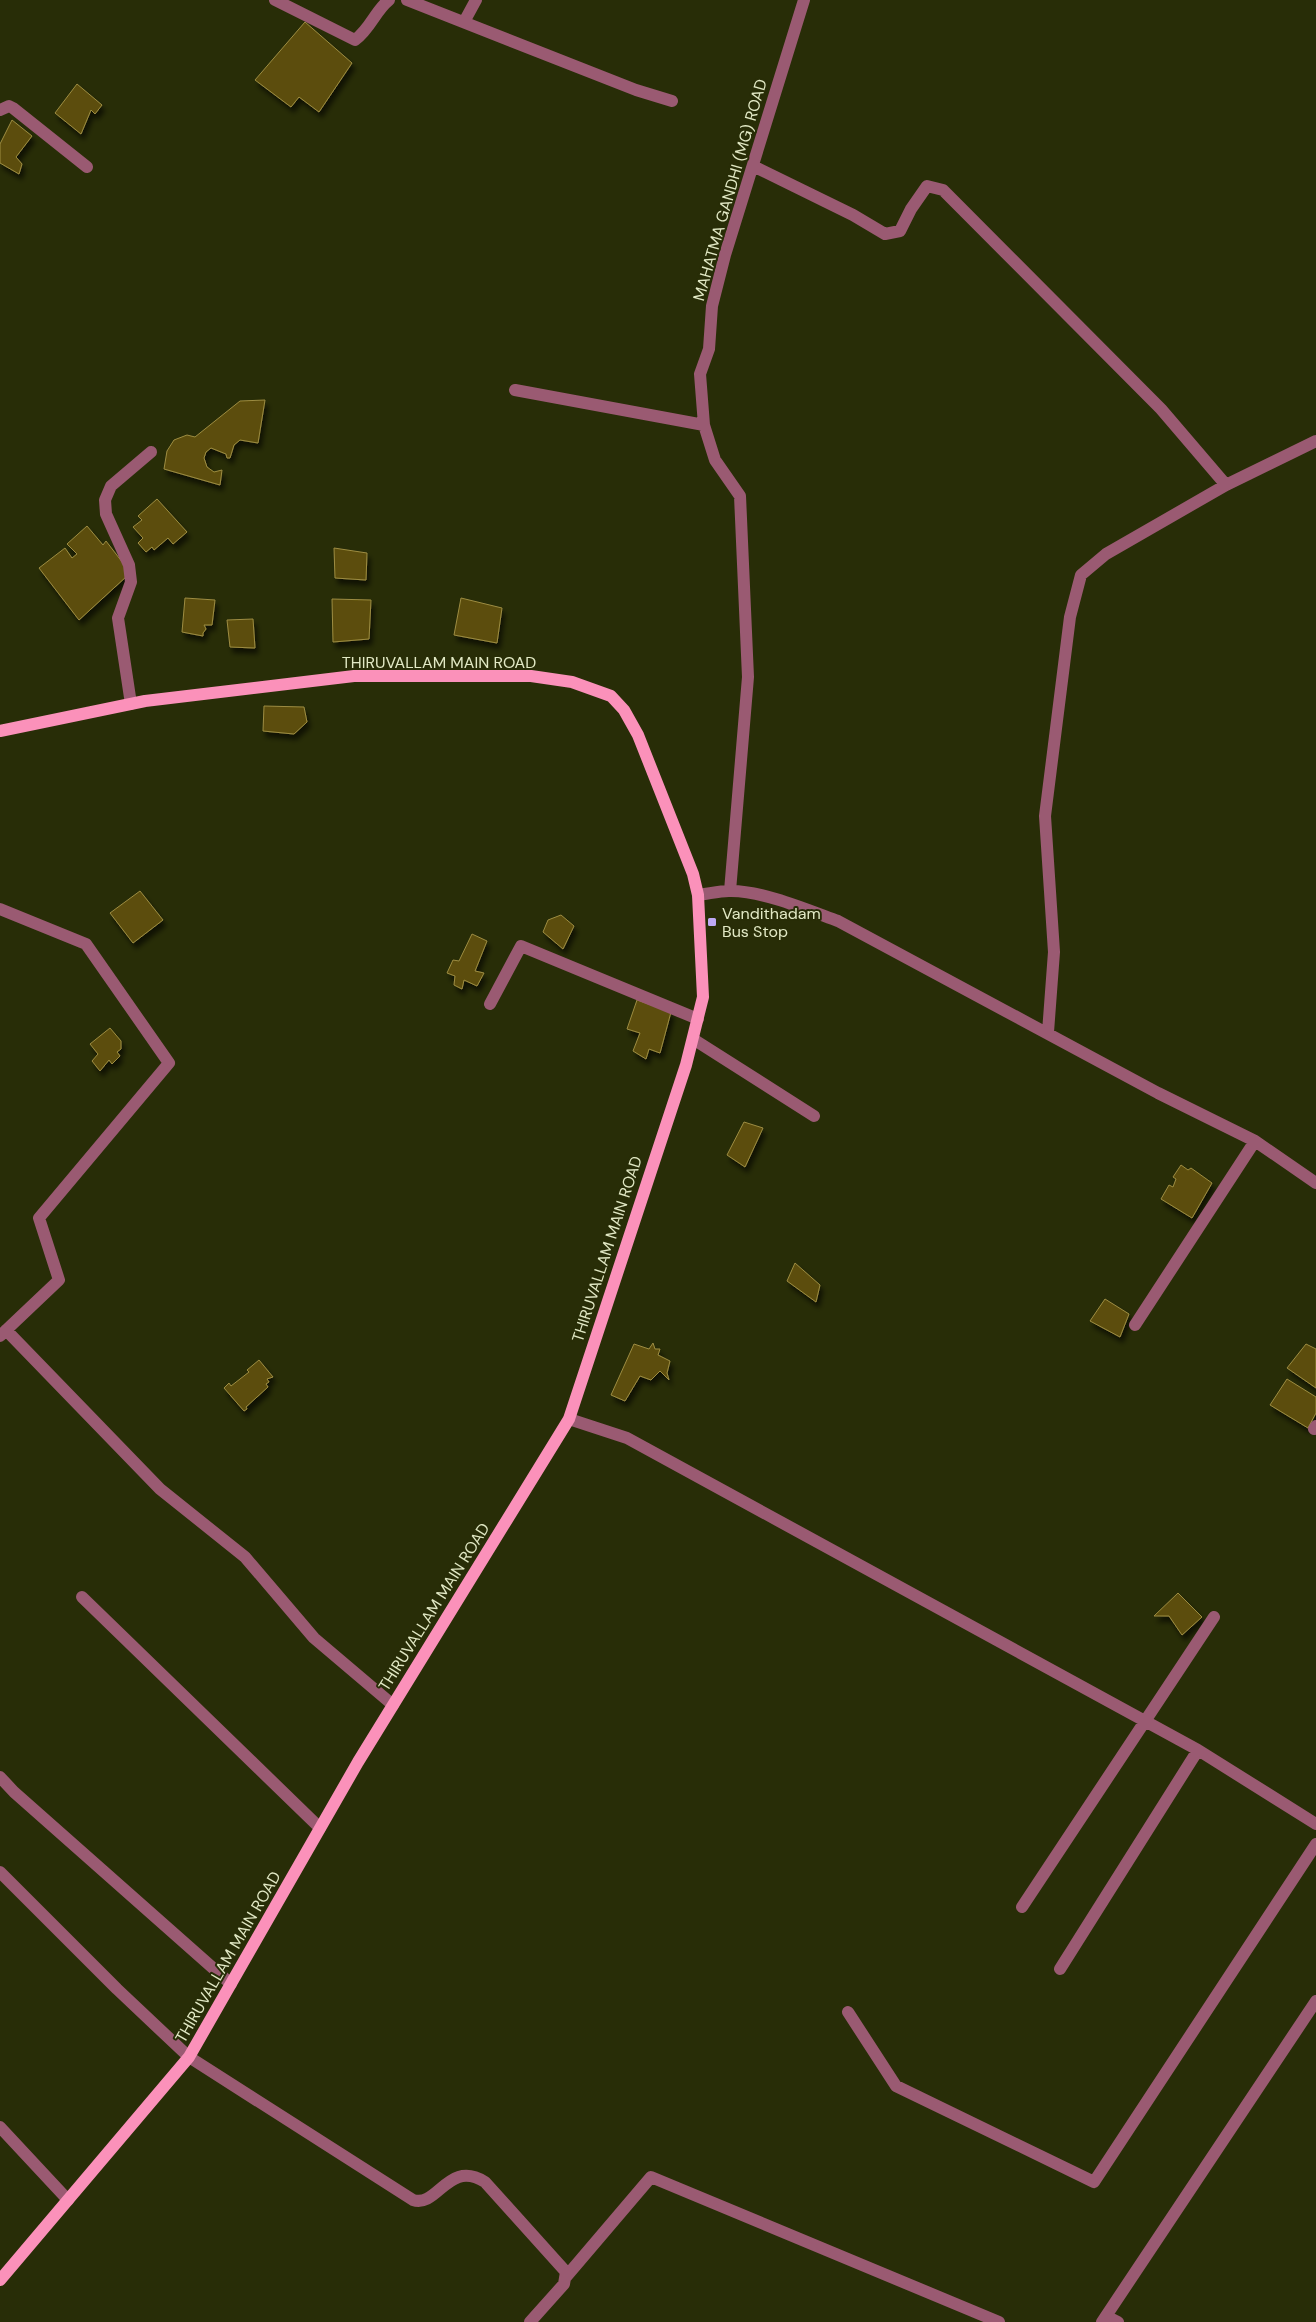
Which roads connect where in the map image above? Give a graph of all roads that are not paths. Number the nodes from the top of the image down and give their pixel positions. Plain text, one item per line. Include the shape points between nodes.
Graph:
1 (275, 0) edge
2 (389, 0) edge
3 (407, 0) edge
4 (476, 0) edge
5 (804, 0) edge
6 (464, 22) junction
7 (672, 101) dead end
8 (0, 110) edge
9 (753, 166) junction
10 (87, 167) dead end
11 (515, 390) dead end
12 (704, 425) junction
13 (1316, 441) edge
14 (151, 452) dead end
15 (1226, 485) junction
16 (131, 704) junction
17 (0, 731) edge
18 (730, 891) junction
19 (698, 895) junction
20 (0, 909) edge
21 (490, 1004) dead end
22 (698, 1019) junction
23 (1048, 1032) junction
24 (692, 1039) junction
25 (814, 1116) dead end
26 (1255, 1140) junction
27 (1315, 1181) edge
28 (1135, 1325) dead end
29 (3, 1333) edge
30 (569, 1418) junction
31 (82, 1597) dead end
32 (1214, 1617) dead end
33 (393, 1705) junction
34 (1144, 1721) junction
35 (1198, 1750) junction
36 (0, 1777) edge
37 (1316, 1824) edge
38 (320, 1828) junction
39 (1316, 1844) edge
40 (0, 1872) edge
41 (1022, 1907) dead end
42 (1060, 1969) dead end
43 (231, 1984) junction
44 (1316, 2001) edge
45 (848, 2012) dead end
46 (189, 2058) junction
47 (0, 2127) edge
48 (68, 2200) junction
49 (565, 2278) junction
50 (0, 2280) edge
51 (1104, 2319) edge
52 (530, 2322) edge
53 (999, 2322) edge
54 (1118, 2322) edge

1 - 2 street via 355,40 366,31
3 - 6 street
4 - 6 street
5 - 9 street, MAHATMA GANDHI (MG) ROAD
6 - 7 street
8 - 10 street via 7,106 13,108
9 - 12 street, MAHATMA GANDHI (MG) ROAD via 712,306 709,349 700,374
9 - 15 street via 885,234 900,231 910,209 927,186 943,190 1161,409
11 - 12 street
12 - 18 street, MAHATMA GANDHI (MG) ROAD via 715,460 740,496 748,677
13 - 15 street
14 - 16 street via 111,486 105,500 106,514 129,565 131,582 118,618
15 - 23 street via 1106,554 1081,575 1077,586 1070,617 1045,816 1054,952
16 - 17 main road, THIRUVALLAM MAIN ROAD
16 - 19 main road, THIRUVALLAM MAIN ROAD via 354,676 531,676 593,688 611,696 624,710 638,735 693,874
18 - 19 street
18 - 23 street via 795,905 838,921
19 - 22 main road, THIRUVALLAM MAIN ROAD via 703,997
20 - 29 street via 86,944 169,1063 39,1218 59,1280
21 - 22 street via 521,946
22 - 24 main road, THIRUVALLAM MAIN ROAD
23 - 26 street via 1158,1093
24 - 25 street
24 - 30 main road, THIRUVALLAM MAIN ROAD
26 - 27 street
26 - 28 street
29 - 33 street via 160,1489 245,1557 314,1638
30 - 33 main road, THIRUVALLAM MAIN ROAD
30 - 34 street via 627,1438
31 - 38 street
32 - 34 street
33 - 38 main road, THIRUVALLAM MAIN ROAD
34 - 35 street
34 - 41 street
35 - 37 street
35 - 42 street
36 - 43 street
38 - 43 main road, THIRUVALLAM MAIN ROAD
39 - 45 street via 1094,2182 896,2086
40 - 46 street
43 - 46 main road, THIRUVALLAM MAIN ROAD
44 - 51 street
46 - 48 main road, THIRUVALLAM MAIN ROAD
46 - 49 street via 413,2200 427,2199 454,2178 474,2176 480,2179 562,2266
47 - 48 street
48 - 50 main road, THIRUVALLAM MAIN ROAD
49 - 52 street via 559,2291
49 - 53 street via 651,2177
51 - 54 street

